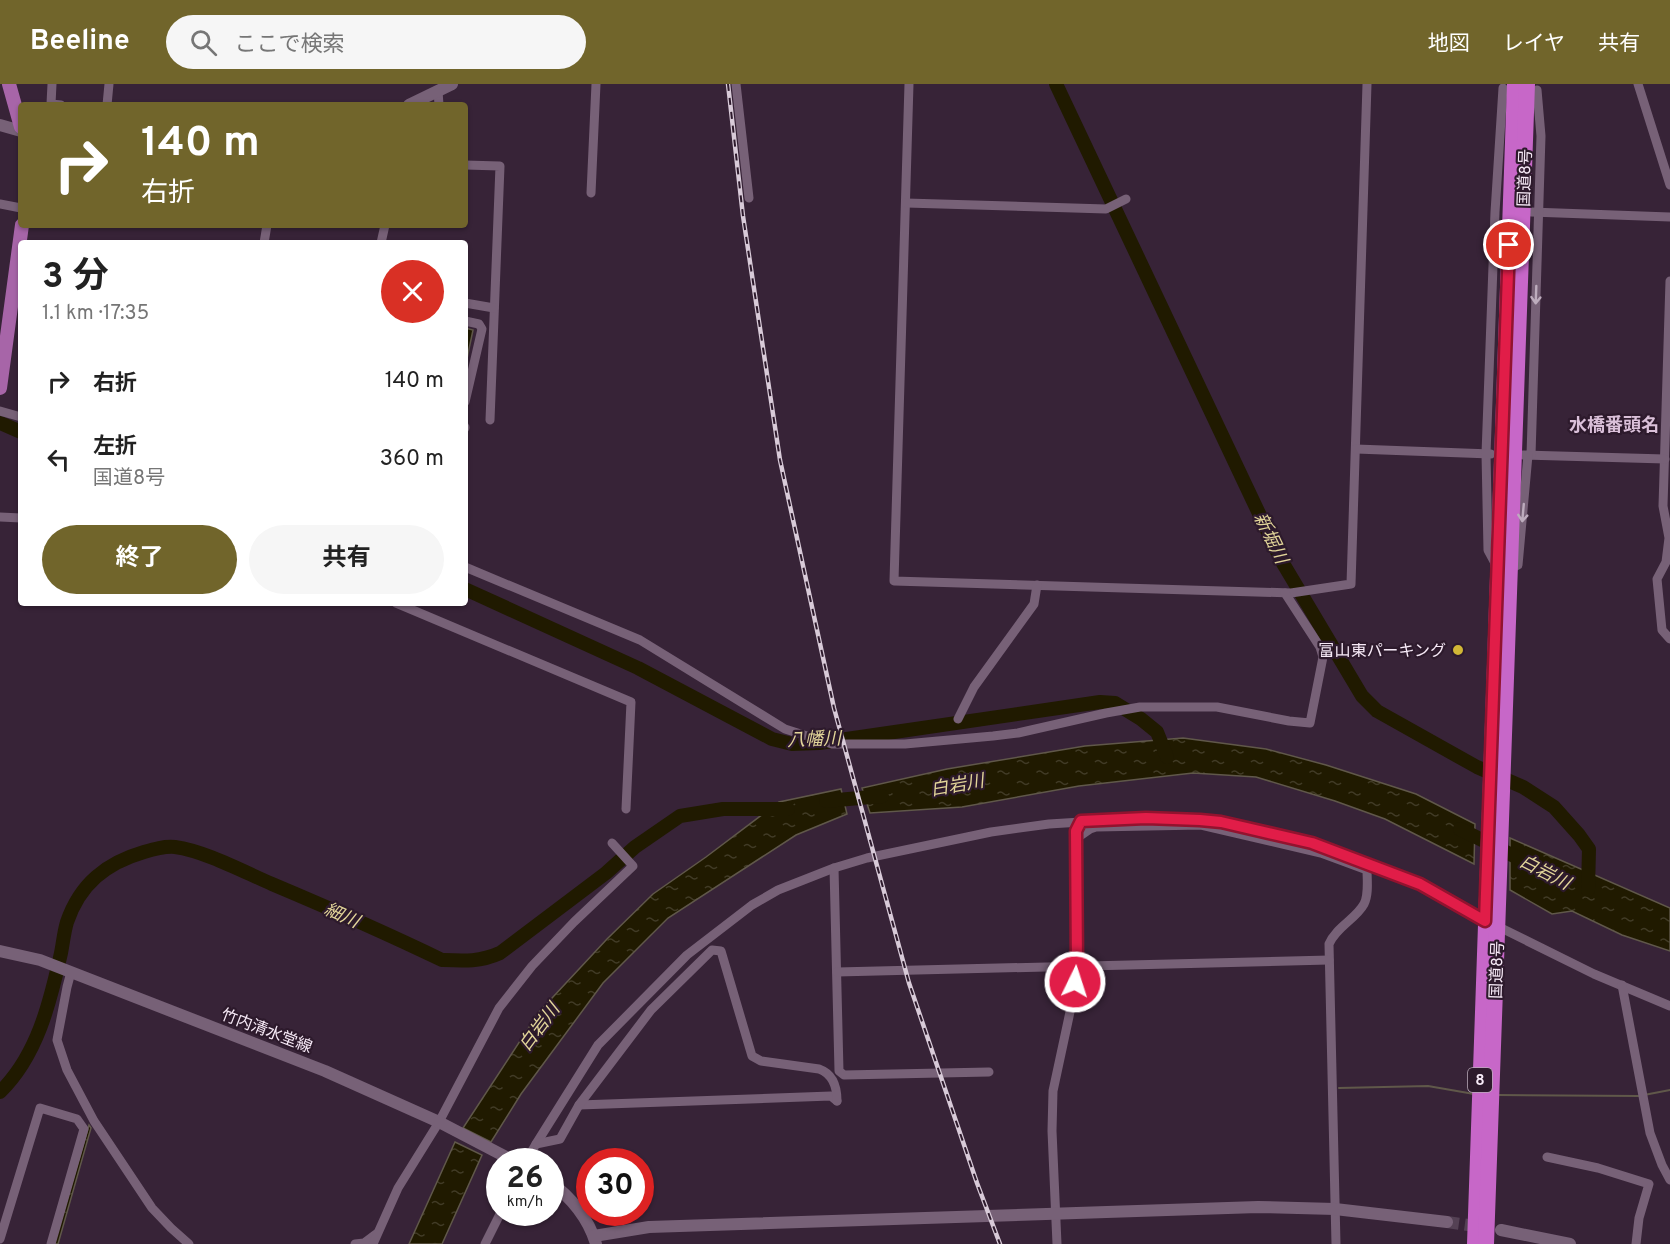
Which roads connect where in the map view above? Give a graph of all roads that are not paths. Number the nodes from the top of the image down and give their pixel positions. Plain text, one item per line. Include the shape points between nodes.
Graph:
1 (9, 84) edge
2 (52, 84) edge
3 (109, 84) edge
4 (452, 84) edge
5 (596, 84) edge
6 (736, 84) edge
7 (909, 84) edge
8 (1367, 84) edge
9 (1638, 84) edge
10 (1509, 86) edge
11 (1532, 87) edge
12 (438, 91) junction
13 (51, 102) edge
14 (107, 102) edge
15 (415, 102) edge
16 (439, 102) edge
17 (18, 116) edge
18 (0, 125) edge
19 (18, 130) edge
20 (468, 165) edge
21 (1670, 185) edge
22 (591, 193) dead end
23 (749, 198) dead end
24 (1126, 199) dead end
25 (906, 203) junction
26 (0, 204) edge
27 (18, 207) edge
28 (1534, 213) junction
29 (1670, 217) edge
30 (18, 245) edge
31 (1670, 281) edge
32 (468, 304) edge
33 (494, 308) junction
34 (4, 313) edge
35 (468, 322) edge
36 (3, 345) edge
37 (0, 380) edge
38 (468, 389) edge
39 (1668, 405) edge
40 (0, 411) edge
41 (18, 416) edge
42 (490, 420) dead end
43 (1356, 449) junction
44 (1489, 454) junction
45 (1527, 455) junction
46 (1665, 459) junction
47 (0, 517) edge
48 (18, 518) edge
49 (468, 568) edge
50 (1504, 568) junction
51 (1037, 585) junction
52 (1288, 593) junction
53 (403, 606) edge
54 (1670, 639) edge
55 (958, 719) dead end
56 (626, 809) dead end
57 (1081, 821) junction
58 (1077, 838) junction
59 (612, 843) dead end
60 (834, 868) junction
61 (1491, 920) junction
62 (0, 951) edge
63 (1329, 960) junction
64 (1077, 966) junction
65 (71, 972) junction
66 (837, 972) junction
67 (1622, 985) junction
68 (1670, 1006) edge
69 (989, 1072) dead end
70 (579, 1105) junction
71 (439, 1122) junction
72 (536, 1144) junction
73 (489, 1148) edge
74 (534, 1148) edge
75 (1547, 1157) dead end
76 (1670, 1180) edge
77 (564, 1195) edge
78 (1335, 1209) junction
79 (1056, 1213) junction
80 (1447, 1222) tunnel mouth
81 (494, 1226) edge
82 (1501, 1230) dead end
83 (378, 1233) junction
84 (0, 1239) edge
85 (595, 1240) edge
86 (51, 1244) edge
87 (189, 1244) edge
88 (355, 1244) edge
89 (373, 1244) edge
90 (485, 1244) edge
91 (1056, 1244) edge
92 (1336, 1244) edge
93 (1474, 1244) edge
94 (1486, 1244) edge
95 (1570, 1244) edge
96 (1636, 1244) edge

1 - 17 main road
2 - 13 street
3 - 14 street
4 - 12 street
5 - 22 street
6 - 23 street
7 - 25 street
8 - 43 street
9 - 21 street
10 - 44 street via 1498,212
10 - 50 highway, 国道8号 / 8
11 - 28 street via 1541,136
11 - 50 highway, 国道8号 / 8
12 - 15 street
12 - 16 street
18 - 19 street
20 - 33 street via 500,166
24 - 25 street via 1106,209
25 - 51 street via 894,581
26 - 27 street
28 - 29 street
28 -> 45 street
30 - 34 main road
31 - 39 street
32 - 33 street
33 - 42 street
34 - 36 main road
35 - 38 street via 479,324 482,329
36 - 37 main road
39 - 46 street
40 - 41 street
43 - 44 street
43 - 52 street via 1351,584
44 - 50 street via 1488,550
45 - 46 street
45 -> 50 street via 1518,565
46 - 54 street via 1664,506 1669,538 1666,562 1657,579 1662,630
47 - 48 street
49 - 52 street via 640,640 785,729 842,745 906,744 1018,733 1140,707 1218,707 1310,723 1323,657
50 - 61 highway, 国道8号 / 8
51 - 52 street
51 - 55 street via 1034,604 974,687
53 - 56 street via 632,702
57 - 58 street
57 - 60 street via 992,832
57 - 61 street via 1200,820 1312,843 1420,884
58 - 63 street via 1096,827 1201,825 1321,853 1366,870 1364,904 1331,939
58 - 64 street
59 - 71 street via 633,866 532,966 499,1008
60 - 66 street
60 - 72 street via 752,904 687,955 598,1045
61 - 67 street
61 - 93 highway, 国道8号 / 8
61 - 94 highway, 国道8号 / 8
62 - 65 street, 竹内清水堂線
63 - 64 street
63 - 78 street
64 - 66 street
64 - 79 street via 1053,1091
65 - 71 street, 竹内清水堂線 via 325,1071
65 - 87 street via 57,1041 68,1070 94,1121 152,1208
66 - 69 street via 839,1071 844,1076
67 - 68 street
67 - 76 street via 1650,1133
70 - 70 street via 831,1096 837,1101 837,1093 826,1072 752,1056 721,951 712,950 651,1010
70 - 72 street via 560,1139
71 - 73 street, 竹内清水堂線
71 - 83 street via 398,1188
72 - 74 street
75 - 96 street via 1648,1184
77 - 85 street via 577,1207
78 - 79 street via 1258,1207
78 - 80 street
78 - 92 street
79 - 85 street via 649,1227
79 - 91 street
81 - 90 street
82 - 95 street
83 - 88 street
83 - 89 street
84 - 86 street via 40,1108 77,1119 84,1129

